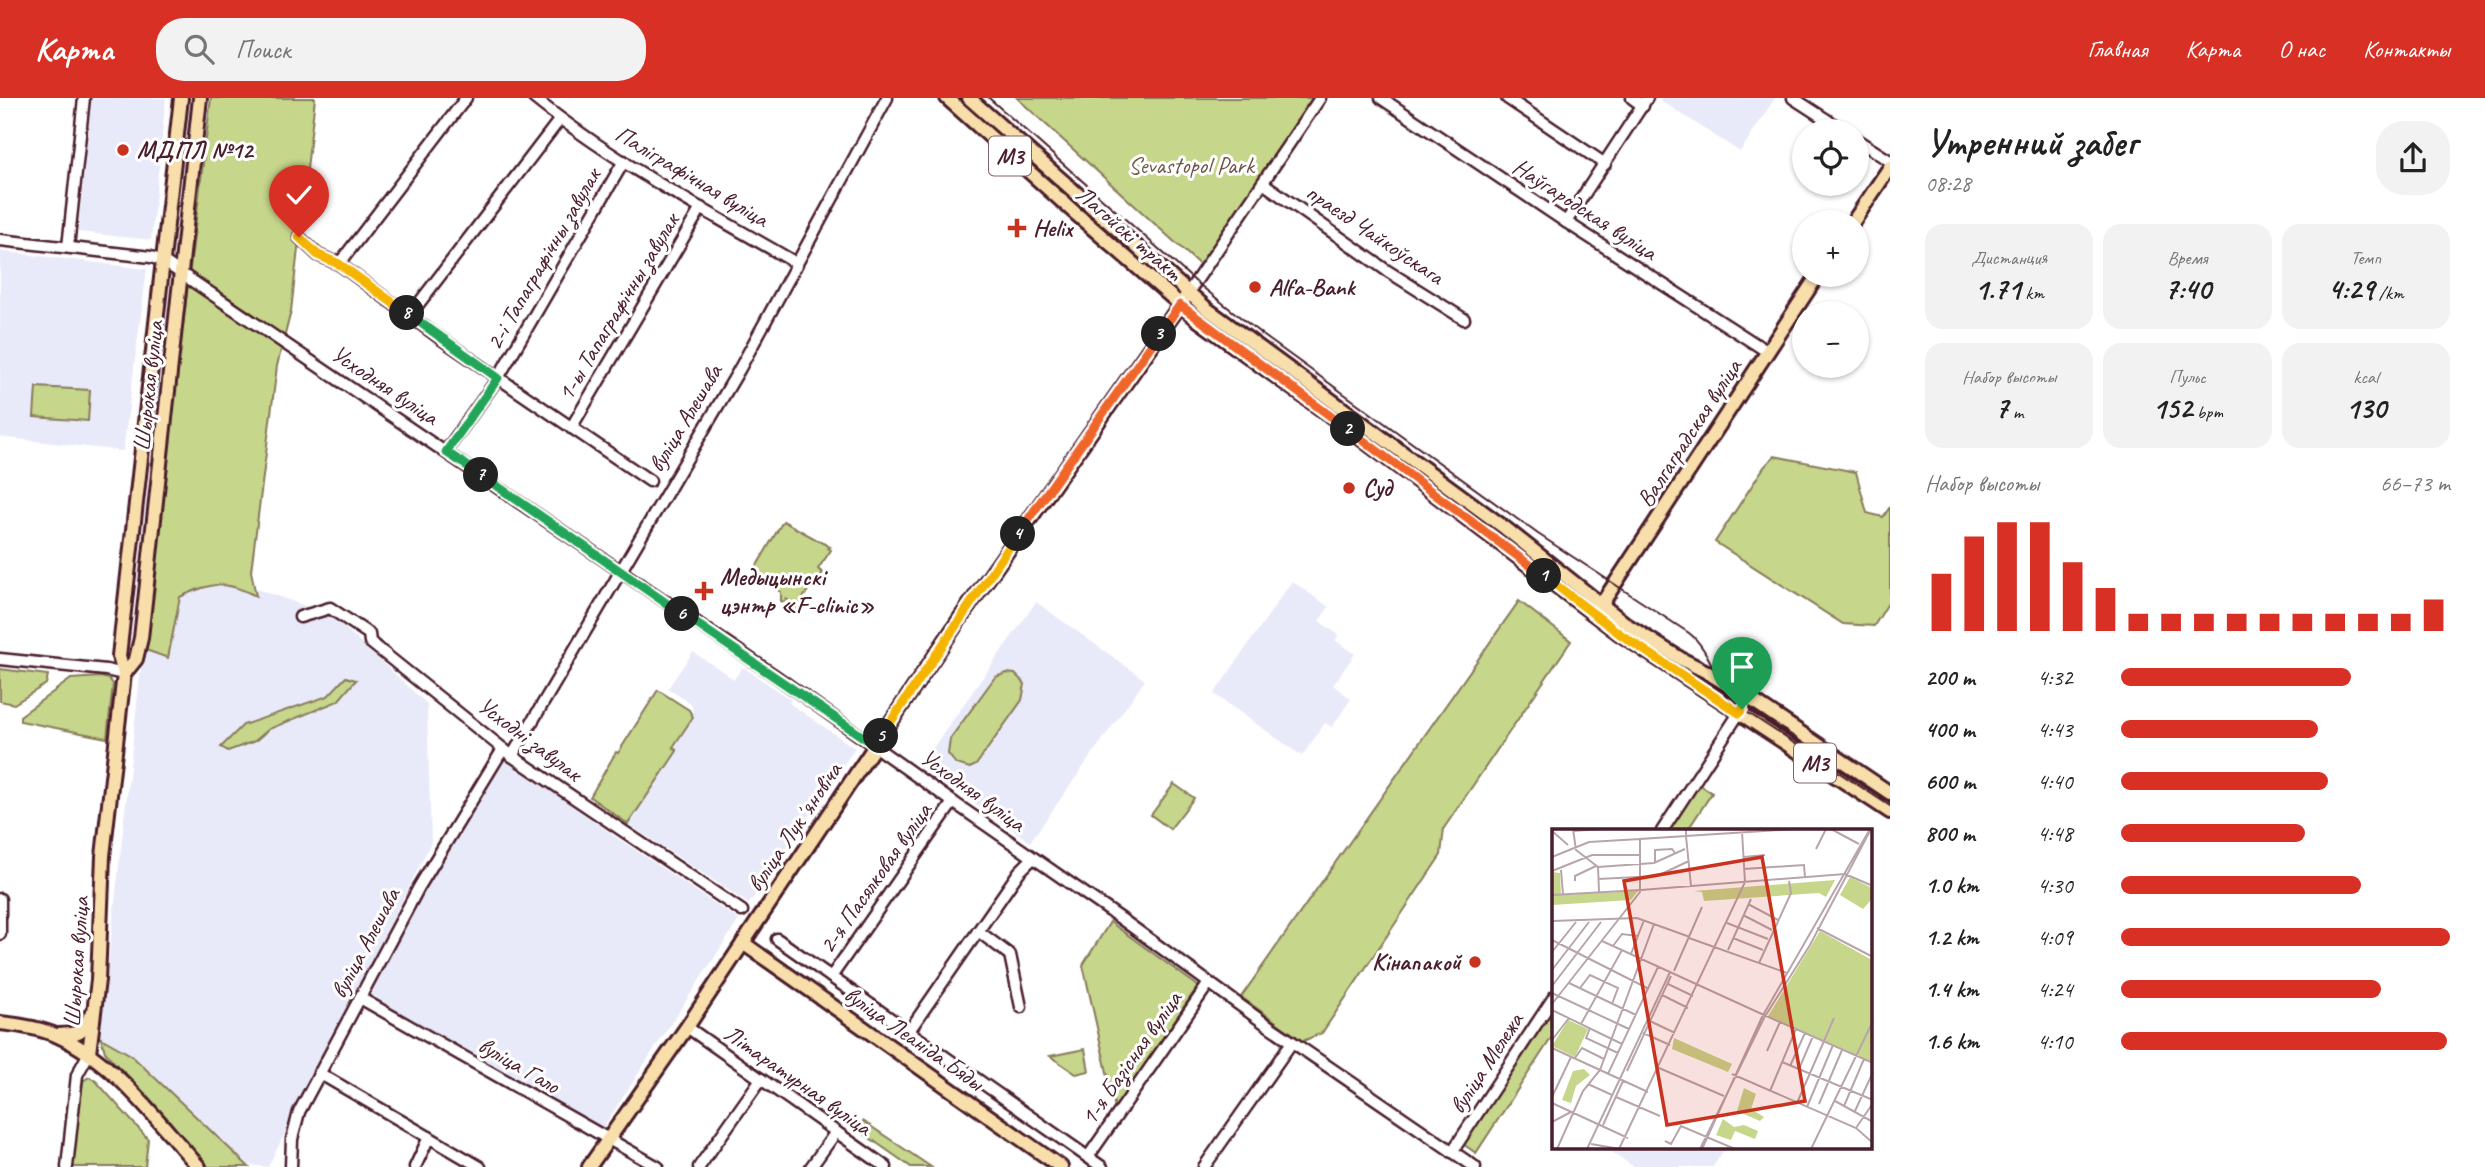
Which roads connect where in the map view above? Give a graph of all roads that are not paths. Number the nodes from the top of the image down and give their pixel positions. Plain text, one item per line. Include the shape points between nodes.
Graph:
1 (83, 98) edge
2 (181, 98) edge
3 (200, 98) edge
4 (466, 98) edge
5 (534, 98) edge
6 (887, 98) edge
7 (947, 98) edge
8 (970, 98) edge
9 (1321, 98) edge
10 (1381, 98) edge
11 (1507, 98) edge
12 (1632, 98) edge
13 (1793, 98) edge
14 (1645, 102) edge
15 (560, 119) junction
16 (1825, 119) edge
17 (1869, 148) edge
18 (624, 161) junction
19 (1890, 161) edge
20 (1605, 164) junction
21 (1890, 167) edge
22 (1263, 183) junction
23 (701, 208) junction
24 (1861, 210) edge
25 (1566, 222) junction
26 (299, 237) dead end
27 (0, 240) edge
28 (68, 247) junction
29 (163, 261) junction
30 (796, 263) junction
31 (339, 264) junction
32 (181, 273) junction
33 (1810, 287) edge
34 (1188, 293) junction
35 (1180, 305) junction
36 (410, 315) junction
37 (1464, 319) dead end
38 (1768, 352) junction
39 (498, 378) junction
40 (571, 428) junction
41 (446, 452) junction
42 (650, 481) dead end
43 (619, 571) junction
44 (1598, 609) junction
45 (300, 617) dead end
46 (0, 659) edge
47 (124, 674) junction
48 (1749, 698) junction
49 (1739, 713) junction
50 (875, 745) junction
51 (503, 749) junction
52 (512, 756) junction
53 (1890, 793) edge
54 (953, 802) junction
55 (1890, 812) edge
56 (1663, 829) edge
57 (1033, 858) junction
58 (0, 899) edge
59 (742, 911) dead end
60 (978, 931) junction
61 (0, 934) edge
62 (777, 939) dead end
63 (743, 943) junction
64 (831, 977) junction
65 (1209, 983) junction
66 (360, 998) junction
67 (1552, 1000) edge
68 (96, 1001) junction
69 (1021, 1007) dead end
70 (0, 1023) edge
71 (687, 1027) junction
72 (909, 1031) junction
73 (56, 1035) junction
74 (1292, 1042) junction
75 (89, 1053) junction
76 (319, 1073) junction
77 (761, 1079) junction
78 (836, 1132) junction
79 (429, 1137) junction
80 (608, 1139) junction
81 (1452, 1152) junction
82 (1088, 1157) junction
83 (67, 1167) edge
84 (199, 1167) edge
85 (291, 1167) edge
86 (415, 1167) edge
87 (480, 1167) edge
88 (589, 1167) edge
89 (658, 1167) edge
90 (699, 1167) edge
91 (811, 1167) edge
92 (886, 1167) edge
93 (1061, 1167) edge
94 (1102, 1167) edge
95 (1204, 1167) edge
96 (1475, 1167) edge

1 - 28 street
2 - 29 main road, Шырокая вуліца
3 - 32 main road, Шырокая вуліца
4 - 31 street
5 - 15 street, Паліграфічная вуліца
6 - 30 street, вуліца Алешава
7 - 35 main road, Лагойскі тракт / М3
8 - 34 main road, Лагойскі тракт / М3
9 - 22 street
10 - 25 street, Наўгародская вуліца
11 - 20 street
12 - 14 street
13 - 16 street
14 - 20 street
15 - 18 street, Паліграфічная вуліца
15 - 36 street
17 - 19 street
18 - 23 street, Паліграфічная вуліца
18 - 39 street, 2-і Тапаграфічны завулак
20 - 25 street
21 - 24 main road
22 - 34 street
22 - 37 street, праезд Чайкоўскага
23 - 30 street, Паліграфічная вуліца
23 - 40 street, 1-ы Тапаграфічны завулак
25 - 38 street, Наўгародская вуліца
26 - 31 street via 318,255
27 - 28 street, Усходняя вуліца
28 - 29 street, Усходняя вуліца
29 - 32 street, Усходняя вуліца
29 - 47 main road, Шырокая вуліца via 119,656
30 - 43 street, вуліца Алешава via 739,370
31 - 36 street
32 - 41 street, Усходняя вуліца
32 - 47 main road, Шырокая вуліца via 141,638 136,659
33 - 38 main road, Валгаградская вуліца
34 - 35 main road, вуліца Лукʼяновіча
34 - 44 main road, Лагойскі тракт / М3 via 1505,528
35 - 44 main road, Лагойскі тракт / М3
35 - 50 main road, вуліца Лукʼяновіча
36 - 39 street
38 - 44 main road, Валгаградская вуліца
39 - 40 street
39 - 41 street, 2-і Тапаграфічны завулак
40 - 42 street
41 - 43 street, Усходняя вуліца
43 - 50 street, Усходняя вуліца
43 - 52 street, вуліца Алешава
44 - 48 main road, М3
44 - 49 main road, М3
45 - 51 street, Усходні завулак via 330,608 369,634 370,642
46 - 47 street
47 - 68 main road, Шырокая вуліца via 103,856
48 - 49 street
48 - 53 main road, М3
49 - 55 main road, М3
49 - 56 street
50 - 54 street, Усходняя вуліца
50 - 63 main road, вуліца Лукʼяновіча
51 - 52 street, Усходні завулак
51 - 66 street, вуліца Алешава via 419,887
52 - 59 street, Усходні завулак
54 - 57 street, Усходняя вуліца
54 - 64 street, 2-я Пасялковая вуліца
57 - 60 street
57 - 65 street, Усходняя вуліца
58 - 61 street
60 - 69 street via 1010,955
60 - 72 street
62 - 64 street
63 - 71 main road, вуліца Лукʼяновіча
63 - 93 main road, вуліца Леаніда Бяды
64 - 72 street
65 - 74 street, Усходняя вуліца
65 - 82 street, 1-я Базісная вуліца
66 - 76 street, вуліца Алешава
66 - 80 street, вуліца Гало
67 - 81 street, вуліца Мележа
68 - 73 main road via 81,1032
68 - 75 main road, Шырокая вуліца
70 - 73 main road
71 - 77 street, Літаратурная вуліца
71 - 80 main road, вуліца Лукʼяновіча
72 - 82 street
73 - 75 main road
74 - 81 street, Усходняя вуліца
74 - 95 street
75 - 83 street, Шырокая вуліца via 77,1075
75 - 84 main road
76 - 79 street
76 - 85 street, вуліца Алешава via 296,1120
77 - 78 street, Літаратурная вуліца
77 - 90 street
78 - 91 street
78 - 92 street, Літаратурная вуліца
79 - 86 street
79 - 87 street
80 - 88 main road, вуліца Лукʼяновіча
80 - 89 street, вуліца Гало
81 - 96 street, Усходняя вуліца
82 - 94 street

